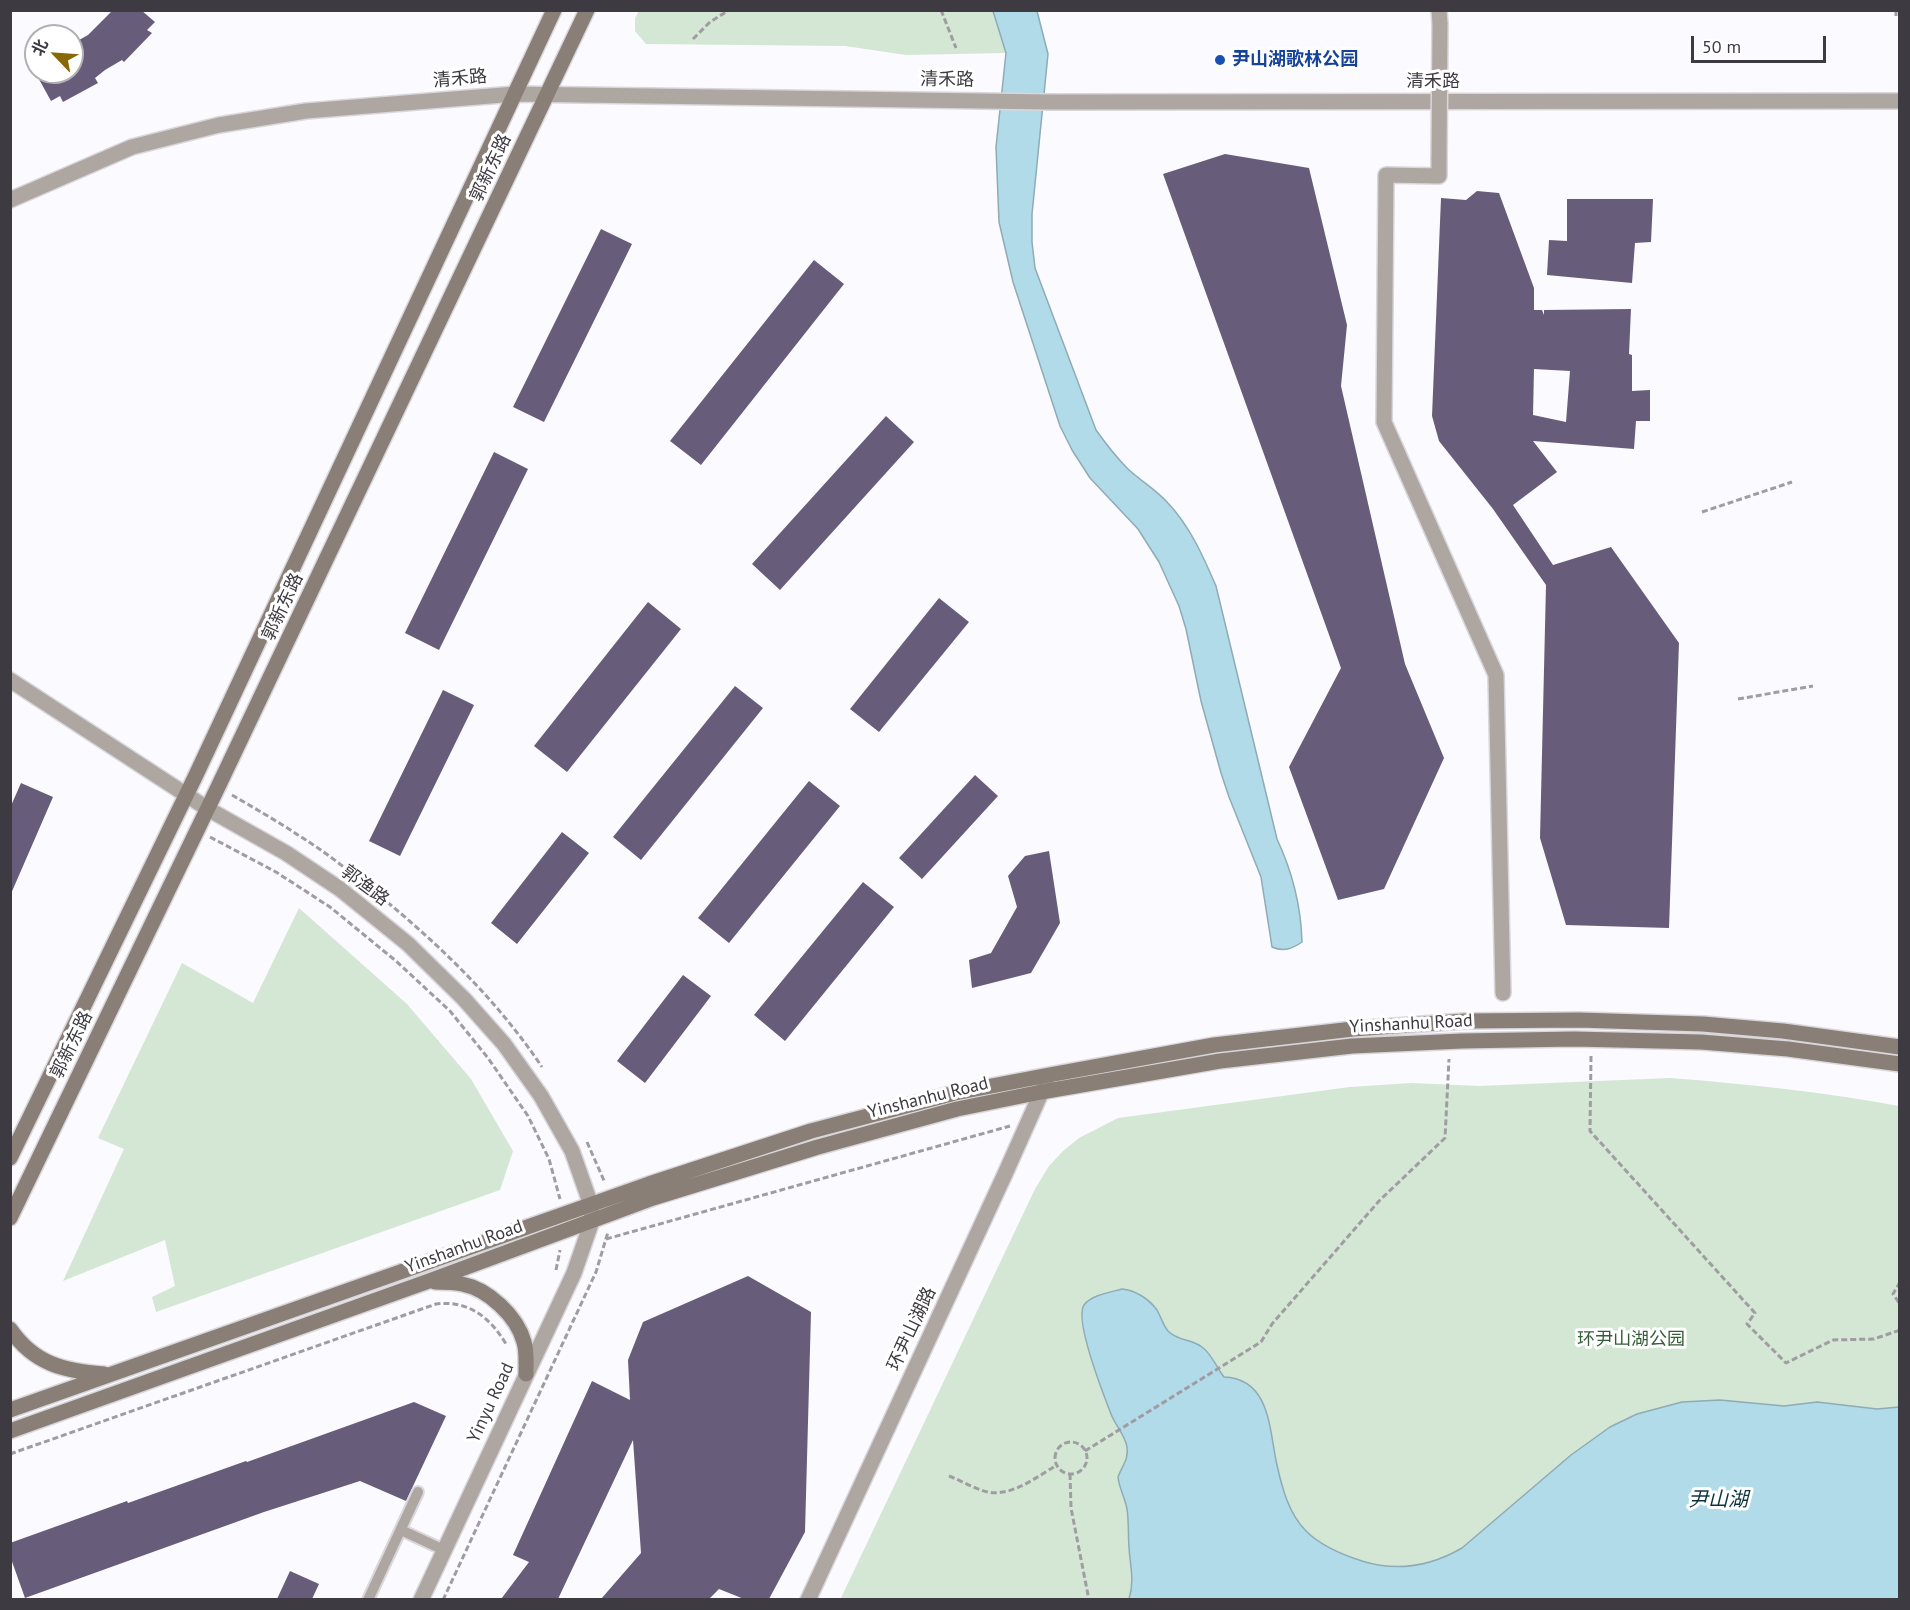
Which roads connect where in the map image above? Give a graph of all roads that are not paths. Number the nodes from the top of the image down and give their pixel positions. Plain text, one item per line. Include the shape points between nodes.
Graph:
1 (554, 10) edge
2 (587, 10) edge
3 (1439, 17) edge
4 (515, 94) junction
5 (547, 95) junction
6 (1899, 101) edge
7 (10, 200) edge
8 (10, 680) edge
9 (186, 794) junction
10 (208, 809) junction
11 (1503, 993) dead end
12 (1899, 1047) edge
13 (1899, 1064) edge
14 (1049, 1075) junction
15 (1041, 1092) junction
16 (10, 1158) edge
17 (591, 1205) junction
18 (612, 1205) junction
19 (10, 1218) edge
20 (592, 1221) junction
21 (429, 1281) junction
22 (10, 1329) edge
23 (111, 1374) junction
24 (526, 1374) junction
25 (10, 1410) edge
26 (10, 1431) edge
27 (418, 1492) dead end
28 (401, 1530) junction
29 (444, 1550) junction
30 (368, 1599) edge
31 (421, 1599) edge
32 (808, 1599) edge

1 - 4 main road, 郭新东路
2 - 5 main road, 郭新东路
3 - 11 street, bridge via 1438,176 1386,175 1384,422 1496,675
4 - 5 street, 清禾路
4 - 7 street, 清禾路 via 306,111 219,125 132,147
4 - 9 main road, 郭新东路
5 - 6 street, 清禾路 via 1048,102
5 - 10 main road, 郭新东路
8 - 9 street, 郭渔路
9 - 10 street, 郭渔路
9 - 16 main road, 郭新东路
10 - 17 street, 郭渔路 via 340,889 408,944 464,999 504,1044 541,1096 572,1151
10 - 19 main road, 郭新东路
12 - 14 main road, Yinshanhu Road via 1783,1030 1703,1024 1465,1021 1214,1045
13 - 15 main road, Yinshanhu Road via 1701,1042 1449,1041 1352,1046 1220,1061
14 - 15 street, 环尹山湖路
14 - 18 main road, Yinshanhu Road via 955,1093 811,1131
15 - 18 main road, Yinshanhu Road via 957,1109 653,1198
15 - 32 street, 环尹山湖路
17 - 18 main road, Yinshanhu Road
17 - 20 street, 郭渔路
17 - 23 main road, Yinshanhu Road
18 - 20 main road, Yinshanhu Road
20 - 21 main road, Yinshanhu Road
20 - 24 street, Yinyu Road via 574,1273
21 - 24 main road via 462,1283 499,1304 524,1341
21 - 26 main road, Yinshanhu Road
22 - 23 main road via 23,1345 54,1366 73,1372
23 - 25 main road, Yinshanhu Road
24 - 29 street, Yinyu Road
27 - 28 lane
28 - 29 lane
28 - 30 lane
29 - 31 street, Yinyu Road

